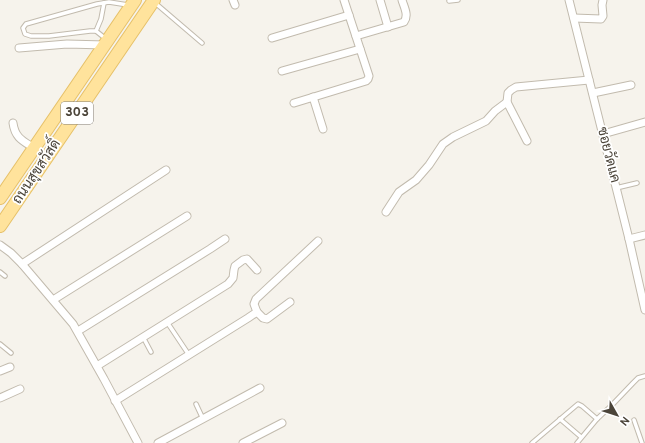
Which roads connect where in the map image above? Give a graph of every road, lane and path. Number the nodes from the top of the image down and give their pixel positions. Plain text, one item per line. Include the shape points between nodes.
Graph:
1 (344, 0) edge
2 (380, 0) edge
3 (402, 0) edge
4 (458, 0) edge
5 (570, 0) edge
6 (603, 0) edge
7 (154, 1) edge
8 (449, 1) edge
9 (104, 3) junction
10 (133, 3) edge
11 (349, 15) junction
12 (574, 18) junction
13 (388, 26) junction
14 (96, 32) junction
15 (356, 36) junction
16 (272, 38) dead end
17 (106, 43) junction
18 (202, 43) dead end
19 (19, 48) dead end
20 (360, 49) junction
21 (282, 71) dead end
22 (589, 80) junction
23 (631, 85) dead end
24 (593, 93) junction
25 (313, 97) junction
26 (507, 102) junction
27 (294, 103) dead end
28 (645, 122) edge
29 (13, 123) dead end
30 (323, 129) dead end
31 (603, 134) junction
32 (527, 141) dead end
33 (34, 148) junction
34 (166, 170) dead end
35 (637, 183) dead end
36 (616, 188) junction
37 (0, 198) edge
38 (386, 212) dead end
39 (188, 216) dead end
40 (0, 226) edge
41 (645, 235) edge
42 (226, 239) dead end
43 (629, 239) junction
44 (318, 241) dead end
45 (0, 245) edge
46 (22, 264) junction
47 (257, 270) dead end
48 (0, 272) edge
49 (5, 276) dead end
50 (53, 300) junction
51 (290, 302) dead end
52 (645, 310) edge
53 (257, 312) junction
54 (169, 325) dead end
55 (78, 331) junction
56 (143, 337) junction
57 (0, 344) edge
58 (11, 352) dead end
59 (151, 352) dead end
60 (189, 355) junction
61 (97, 366) junction
62 (10, 367) dead end
63 (0, 371) edge
64 (645, 376) edge
65 (260, 388) dead end
66 (20, 389) dead end
67 (0, 398) edge
68 (115, 401) junction
69 (196, 404) dead end
70 (203, 419) junction
71 (560, 419) junction
72 (597, 419) junction
73 (634, 420) dead end
74 (282, 422) dead end
75 (581, 437) junction
76 (138, 443) edge
77 (158, 443) edge
78 (243, 443) edge
79 (532, 443) edge
80 (576, 443) edge
81 (642, 443) edge

1 - 11 street
2 - 13 street
3 - 13 street via 406,19 404,22
4 - 8 lane
5 - 12 street, ซอยวัดแค
6 - 12 street via 601,18
7 - 18 lane
7 - 40 main road, ถนนสุขสวัสดิ์ / 303
9 - 10 lane
9 - 14 lane
9 - 14 lane via 26,24 23,28 25,34 31,36
10 - 17 main road, ถนนสุขสวัสดิ์ / 303
11 - 15 street
11 - 16 street
12 - 22 street, ซอยวัดแค
13 - 15 street
14 - 17 lane
15 - 20 street
17 - 19 street
17 - 33 main road, ถนนสุขสวัสดิ์ / 303
20 - 21 street
20 - 25 street via 368,79
22 - 24 street, ซอยวัดแค
22 - 26 street via 516,87 508,93
23 - 24 street
24 - 31 street, ซอยวัดแค
25 - 27 street
25 - 30 street
26 - 32 street
26 - 38 street via 486,121 443,144 416,180 399,192
28 - 31 street
29 - 33 street via 18,137
31 - 36 street, ซอยวัดแค
33 - 37 main road, ถนนสุขสวัสดิ์ / 303
34 - 46 street
35 - 36 lane
36 - 43 street, ซอยวัดแค
39 - 50 street
41 - 43 street
42 - 55 street
43 - 52 street, ซอยวัดแค
44 - 53 street via 256,299 254,304
45 - 46 street
46 - 50 street
47 - 56 street via 247,259 242,260 235,266 233,278 228,284
48 - 49 lane
50 - 55 street
51 - 53 street via 267,319
53 - 60 street
54 - 60 lane
55 - 61 street
56 - 59 lane
56 - 61 street
57 - 58 lane
60 - 68 street
61 - 68 street
62 - 63 street
64 - 72 lane via 638,378
65 - 70 street
66 - 67 street
68 - 76 street
69 - 70 lane
70 - 77 street
71 - 72 lane via 578,404
71 - 75 lane
71 - 79 lane
72 - 75 lane
73 - 81 lane
74 - 78 street
75 - 80 lane

